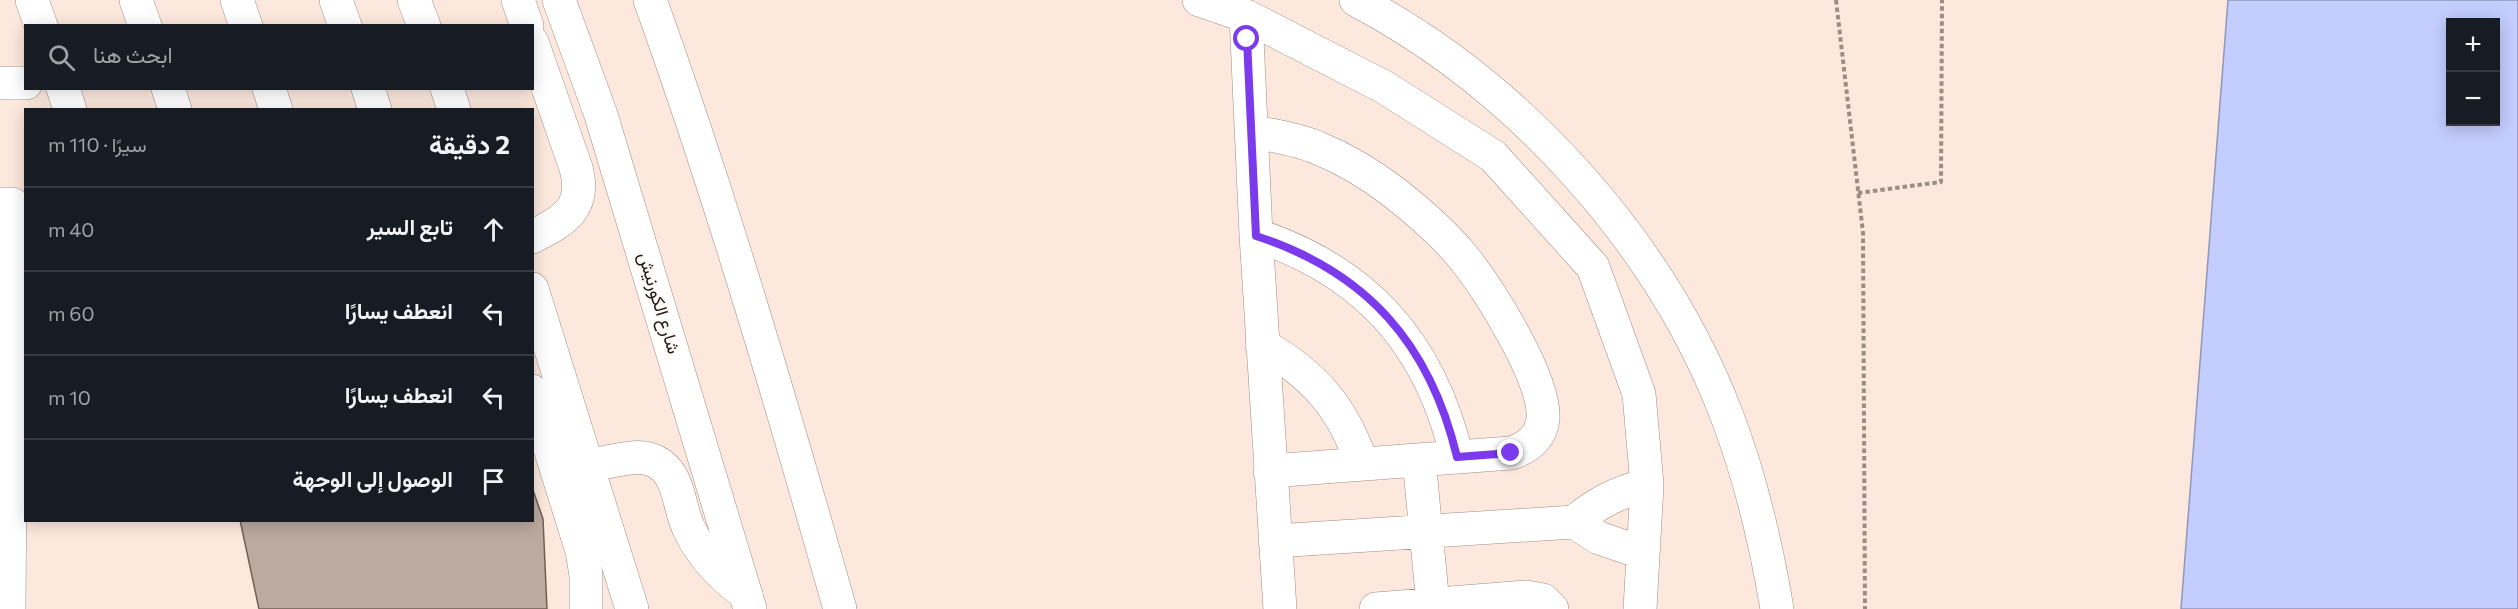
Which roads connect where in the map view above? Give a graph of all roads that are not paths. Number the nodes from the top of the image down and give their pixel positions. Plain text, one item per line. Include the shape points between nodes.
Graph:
1 (32, 0) edge
2 (136, 0) edge
3 (237, 0) edge
4 (336, 0) edge
5 (414, 0) edge
6 (518, 0) edge
7 (559, 0) edge
8 (650, 0) edge
9 (1199, 0) edge
10 (1356, 0) edge
11 (1246, 16) junction
12 (40, 24) edge
13 (144, 24) edge
14 (245, 24) edge
15 (344, 24) edge
16 (423, 24) edge
17 (526, 24) edge
18 (534, 48) edge
19 (0, 83) edge
20 (24, 83) edge
21 (64, 90) edge
22 (169, 90) edge
23 (270, 90) edge
24 (369, 90) edge
25 (448, 90) edge
26 (69, 108) edge
27 (174, 108) edge
28 (275, 108) edge
29 (374, 108) edge
30 (453, 108) edge
31 (1252, 131) junction
32 (0, 204) edge
33 (534, 236) edge
34 (1256, 236) junction
35 (534, 295) edge
36 (1262, 345) junction
37 (534, 397) edge
38 (547, 438) junction
39 (1457, 457) junction
40 (1419, 460) junction
41 (587, 463) junction
42 (1362, 464) junction
43 (1270, 471) junction
44 (1647, 485) junction
45 (1574, 522) junction
46 (1426, 531) junction
47 (1275, 541) junction
48 (1643, 554) junction
49 (748, 601) edge
50 (1453, 605) edge
51 (9, 609) edge
52 (586, 609) edge
53 (632, 609) edge
54 (840, 609) edge
55 (1280, 609) edge
56 (1377, 609) edge
57 (1552, 609) edge
58 (1640, 609) edge
59 (1778, 609) edge

1 - 12 main road
2 - 13 main road
3 - 14 main road
4 - 15 main road
5 - 16 main road
6 - 17 main road
7 - 49 main road, شارع الكورنيش via 601,115
8 - 54 main road via 685,98 794,446
9 - 11 main road
10 - 59 main road via 1432,46 1487,88 1537,133 1627,236 1665,292 1726,414 1766,544
11 - 31 main road
11 - 44 main road via 1384,87 1492,156 1593,267 1639,394
18 - 33 main road via 576,168 579,188 568,216
19 - 20 main road
21 - 26 main road
22 - 27 main road
23 - 28 main road
24 - 29 main road
25 - 30 main road
31 - 34 main road
31 - 39 main road via 1317,147 1395,193 1446,240 1508,323 1526,360 1543,409 1543,421 1536,437 1522,449
32 - 51 main road via 12,204
34 - 36 main road
34 - 39 main road via 1286,245 1341,276 1388,317 1425,368 1443,407
35 - 41 main road
36 - 42 main road via 1287,359 1328,398 1350,433
36 - 43 main road
37 - 38 main road
38 - 41 main road via 566,456
38 - 52 main road via 582,551
39 - 40 main road
40 - 42 main road
40 - 46 main road
41 - 49 main road via 643,458 661,464 673,480 681,510 700,549
41 - 53 main road
42 - 43 main road
43 - 47 main road
44 - 45 main road via 1619,492 1595,504
44 - 48 main road
45 - 46 main road
45 - 48 main road via 1599,538
46 - 47 main road
46 - 50 main road
47 - 55 main road
48 - 58 main road
50 - 56 main road
50 - 57 main road via 1536,597

